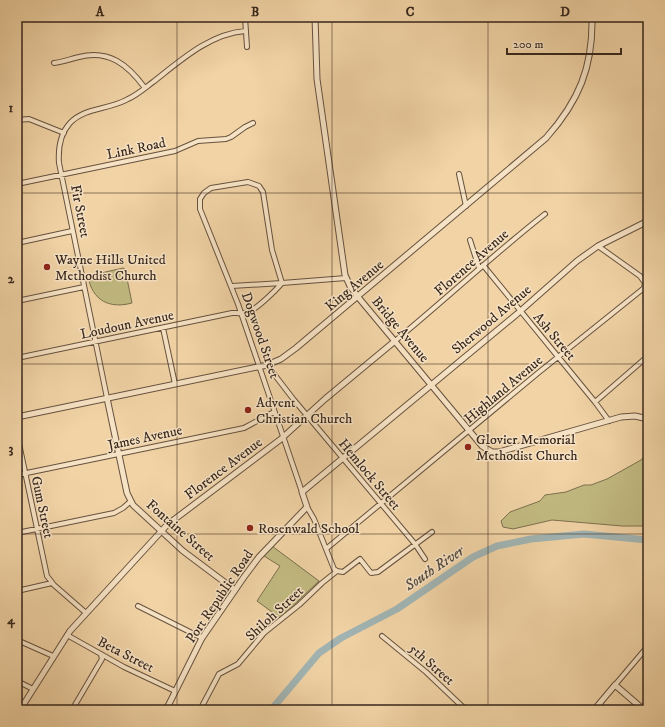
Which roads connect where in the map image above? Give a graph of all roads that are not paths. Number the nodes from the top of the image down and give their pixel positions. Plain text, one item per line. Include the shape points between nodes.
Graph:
1 (245, 17) edge
2 (314, 17) edge
3 (592, 17) edge
4 (245, 32) junction
5 (247, 47) dead end
6 (54, 63) dead end
7 (145, 88) junction
8 (17, 120) edge
9 (253, 123) dead end
10 (64, 133) junction
11 (459, 174) dead end
12 (61, 175) junction
13 (17, 184) edge
14 (466, 206) junction
15 (546, 214) dead end
16 (648, 221) edge
17 (72, 231) junction
18 (470, 240) dead end
19 (17, 243) edge
20 (598, 246) junction
21 (481, 267) junction
22 (346, 278) junction
23 (282, 283) junction
24 (232, 286) junction
25 (84, 287) junction
26 (358, 297) junction
27 (17, 301) edge
28 (520, 311) junction
29 (242, 313) junction
30 (163, 328) junction
31 (395, 341) junction
32 (96, 342) junction
33 (648, 356) edge
34 (558, 357) junction
35 (17, 358) edge
36 (267, 365) junction
37 (260, 367) junction
38 (175, 384) junction
39 (432, 385) junction
40 (108, 398) junction
41 (596, 402) junction
42 (274, 412) junction
43 (306, 415) junction
44 (17, 417) edge
45 (648, 418) edge
46 (609, 421) junction
47 (469, 430) junction
48 (17, 434) edge
49 (283, 437) junction
50 (119, 454) junction
51 (343, 459) junction
52 (25, 474) junction
53 (17, 475) edge
54 (302, 492) junction
55 (131, 501) junction
56 (381, 504) junction
57 (307, 507) junction
58 (37, 529) junction
59 (162, 531) junction
60 (432, 532) dead end
61 (17, 533) edge
62 (415, 544) junction
63 (326, 549) junction
64 (425, 559) dead end
65 (337, 571) junction
66 (52, 583) junction
67 (236, 590) junction
68 (17, 591) edge
69 (138, 606) dead end
70 (86, 613) junction
71 (67, 635) junction
72 (382, 636) dead end
73 (202, 638) junction
74 (17, 640) edge
75 (648, 646) edge
76 (101, 654) junction
77 (53, 656) junction
78 (17, 682) edge
79 (615, 685) junction
80 (33, 689) junction
81 (175, 691) junction
82 (20, 710) edge
83 (72, 710) edge
84 (166, 710) edge
85 (200, 710) edge
86 (466, 710) edge
87 (594, 710) edge
88 (644, 710) edge

1 - 4 street
2 - 22 street, Bridge Avenue via 318,79
3 - 14 street, King Avenue via 588,60 581,86 567,112 536,148
4 - 5 street
4 - 7 street, Fir Street via 225,35 208,42
6 - 7 street via 100,55 126,67
7 - 10 street, Fir Street via 124,102 81,114 70,123
8 - 10 street via 29,119
9 - 12 street, Link Road via 226,139 198,141 176,151
10 - 12 street, Fir Street via 58,149
11 - 14 street
12 - 13 street, Link Road
12 - 17 street, Fir Street
14 - 26 street, King Avenue
15 - 21 street, Florence Avenue
16 - 20 street, Sherwood Avenue
17 - 19 street
17 - 25 street, Fir Street
18 - 21 street, Ash Street
20 - 28 street, Sherwood Avenue
20 - 34 street, Highland Avenue via 637,274 644,280 645,285
21 - 28 street, Ash Street
21 - 31 street, Florence Avenue
22 - 23 street
22 - 26 street, Bridge Avenue
23 - 24 street
23 - 24 street, Dogwood Street via 272,250 263,192 258,186 248,182 211,188 199,201
23 - 29 street via 252,310
24 - 29 street, Dogwood Street
25 - 27 street
25 - 32 street, Fir Street
26 - 31 street, Bridge Avenue
26 - 36 street, King Avenue via 285,357
28 - 34 street, Ash Street
28 - 39 street, Sherwood Avenue
29 - 30 street, Loudoun Avenue
29 - 37 street, Dogwood Street
30 - 32 street, Loudoun Avenue
30 - 38 street
31 - 39 street, Bridge Avenue
31 - 43 street, Florence Avenue
32 - 35 street, Loudoun Avenue
32 - 40 street, Fir Street
33 - 41 street
34 - 41 street, Ash Street
34 - 47 street, Highland Avenue
36 - 37 street, King Avenue
36 - 43 street, Hemlock Street
37 - 38 street, King Avenue
37 - 42 street, Dogwood Street
38 - 40 street, King Avenue
39 - 47 street, Bridge Avenue
39 - 51 street, Sherwood Avenue
40 - 44 street, King Avenue
40 - 50 street, Fir Street
41 - 46 street, Ash Street
42 - 49 street, Dogwood Street
42 - 50 street, James Avenue via 244,428
43 - 49 street, Florence Avenue
43 - 51 street, Hemlock Street
45 - 46 street, Bridge Avenue via 628,416
46 - 47 street, Bridge Avenue via 499,452 485,448
47 - 56 street, Highland Avenue
48 - 52 street, Gum Street
49 - 54 street, Dogwood Street
49 - 59 street, Florence Avenue
50 - 52 street, James Avenue
50 - 55 street, Fir Street
51 - 54 street, Sherwood Avenue
51 - 56 street, Hemlock Street
52 - 53 street, James Avenue
52 - 58 street, Gum Street
54 - 57 street, Dogwood Street
55 - 58 street via 114,513
55 - 59 street, Fontaine Street
56 - 62 street, Hemlock Street
56 - 63 street, Highland Avenue
57 - 63 street, Dogwood Street
57 - 67 street, Port Republic Road via 259,557
58 - 61 street
58 - 66 street, Gum Street via 46,571
59 - 67 street, Fontaine Street via 186,553
59 - 70 street, Florence Avenue
60 - 62 street
62 - 64 street, Hemlock Street
62 - 65 street, Shiloh Street via 375,574 371,574 360,559 343,572
63 - 65 street
65 - 85 street, Shiloh Street via 264,633 238,664 219,674
66 - 68 street
66 - 70 street
67 - 73 street, Port Republic Road
69 - 73 street
70 - 71 street, Florence Avenue
71 - 76 street, Beta Street
71 - 77 street, Florence Avenue
72 - 86 street, 5th Street via 426,672
73 - 81 street, Port Republic Road
74 - 77 street
75 - 79 street
76 - 81 street, Beta Street
76 - 83 street via 102,659
77 - 80 street, Florence Avenue
78 - 80 street
79 - 87 street
79 - 88 street
80 - 82 street, Florence Avenue
81 - 84 street, Port Republic Road

